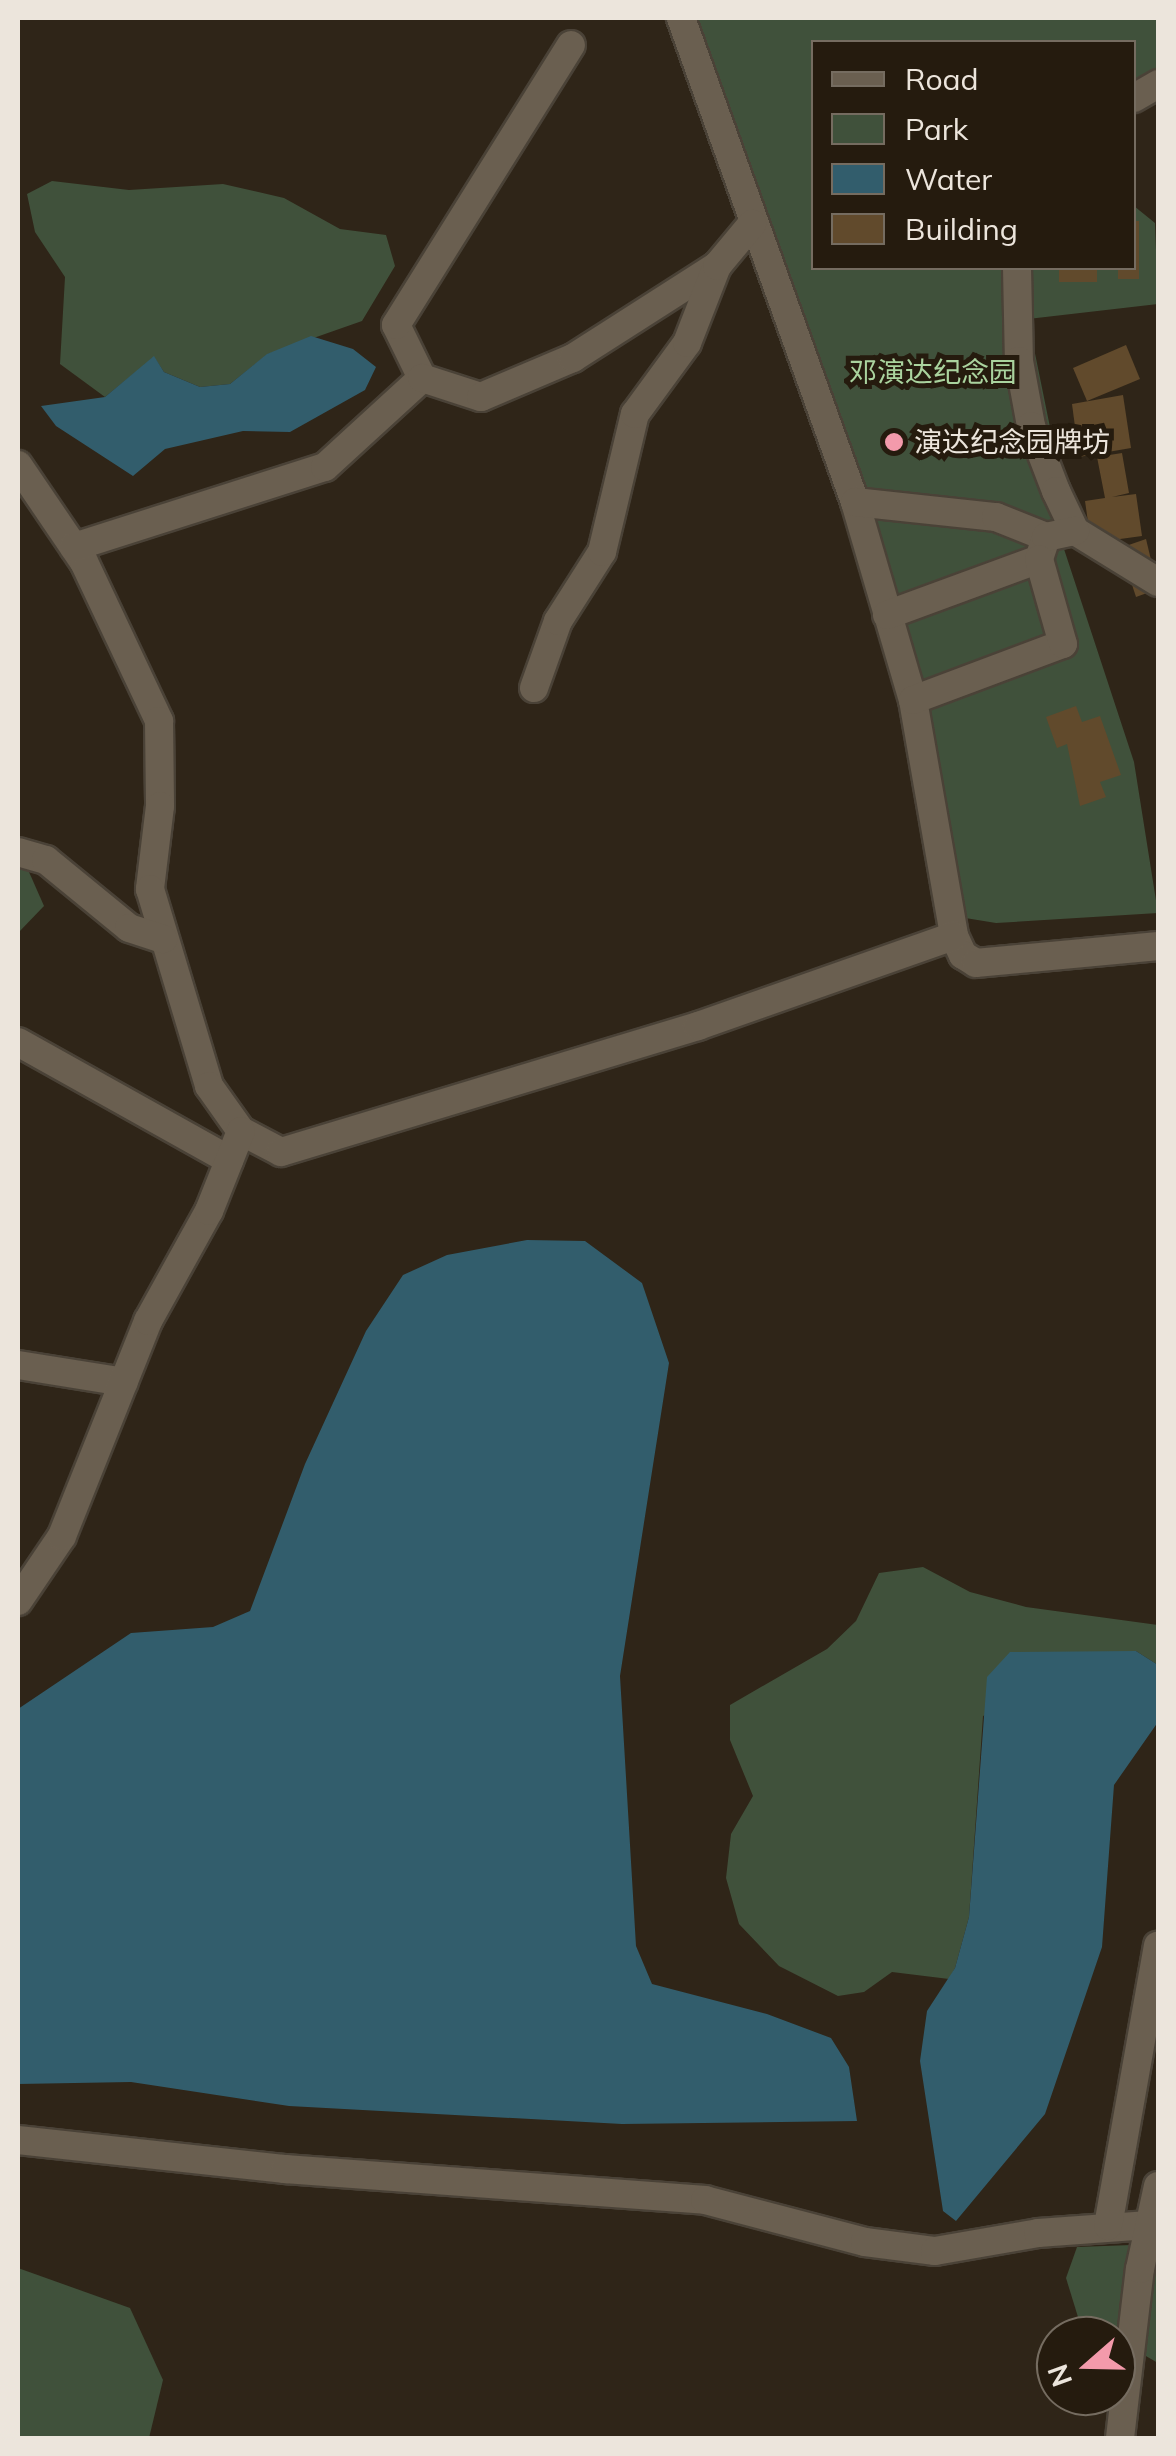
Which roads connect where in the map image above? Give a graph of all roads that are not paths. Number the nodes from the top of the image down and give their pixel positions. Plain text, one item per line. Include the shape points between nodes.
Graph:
1 (681, 18) edge
2 (571, 45) dead end
3 (1158, 84) edge
4 (1136, 97) edge
5 (752, 224) junction
6 (717, 266) junction
7 (1017, 270) edge
8 (422, 378) junction
9 (18, 465) edge
10 (855, 502) junction
11 (1075, 531) junction
12 (74, 548) junction
13 (1042, 548) junction
14 (1158, 582) edge
15 (886, 614) junction
16 (534, 688) dead end
17 (913, 700) junction
18 (18, 852) edge
19 (954, 936) junction
20 (163, 938) junction
21 (1158, 946) edge
22 (18, 1042) edge
23 (240, 1131) junction
24 (229, 1160) junction
25 (18, 1365) edge
26 (124, 1382) junction
27 (18, 1601) edge
28 (1158, 1945) edge
29 (18, 2140) edge
30 (1158, 2186) edge
31 (1149, 2225) junction
32 (1108, 2226) junction
33 (1120, 2438) edge

1 - 5 street
2 - 8 street via 396,325
3 - 4 street
5 - 6 street
5 - 10 street
6 - 8 street via 573,358 481,398
6 - 16 street via 687,343 635,414 602,552 558,621
7 - 11 street via 1020,361 1032,426
8 - 12 street via 325,467
9 - 12 street
10 - 13 street via 996,517
10 - 15 street
11 - 13 street
11 - 14 street
12 - 20 street via 160,720 160,806 150,889
13 - 15 street
13 - 17 street via 1063,644
15 - 17 street
17 - 19 street
18 - 20 street via 46,860 129,928
19 - 21 street via 976,962
19 - 23 street via 419,1114 281,1152
20 - 23 street via 209,1086
22 - 24 street
23 - 24 street
24 - 26 street
25 - 26 street
26 - 27 street via 62,1536
28 - 32 street
29 - 32 street via 304,2171 704,2200 865,2242 934,2251
30 - 31 street
31 - 32 street
31 - 33 street

